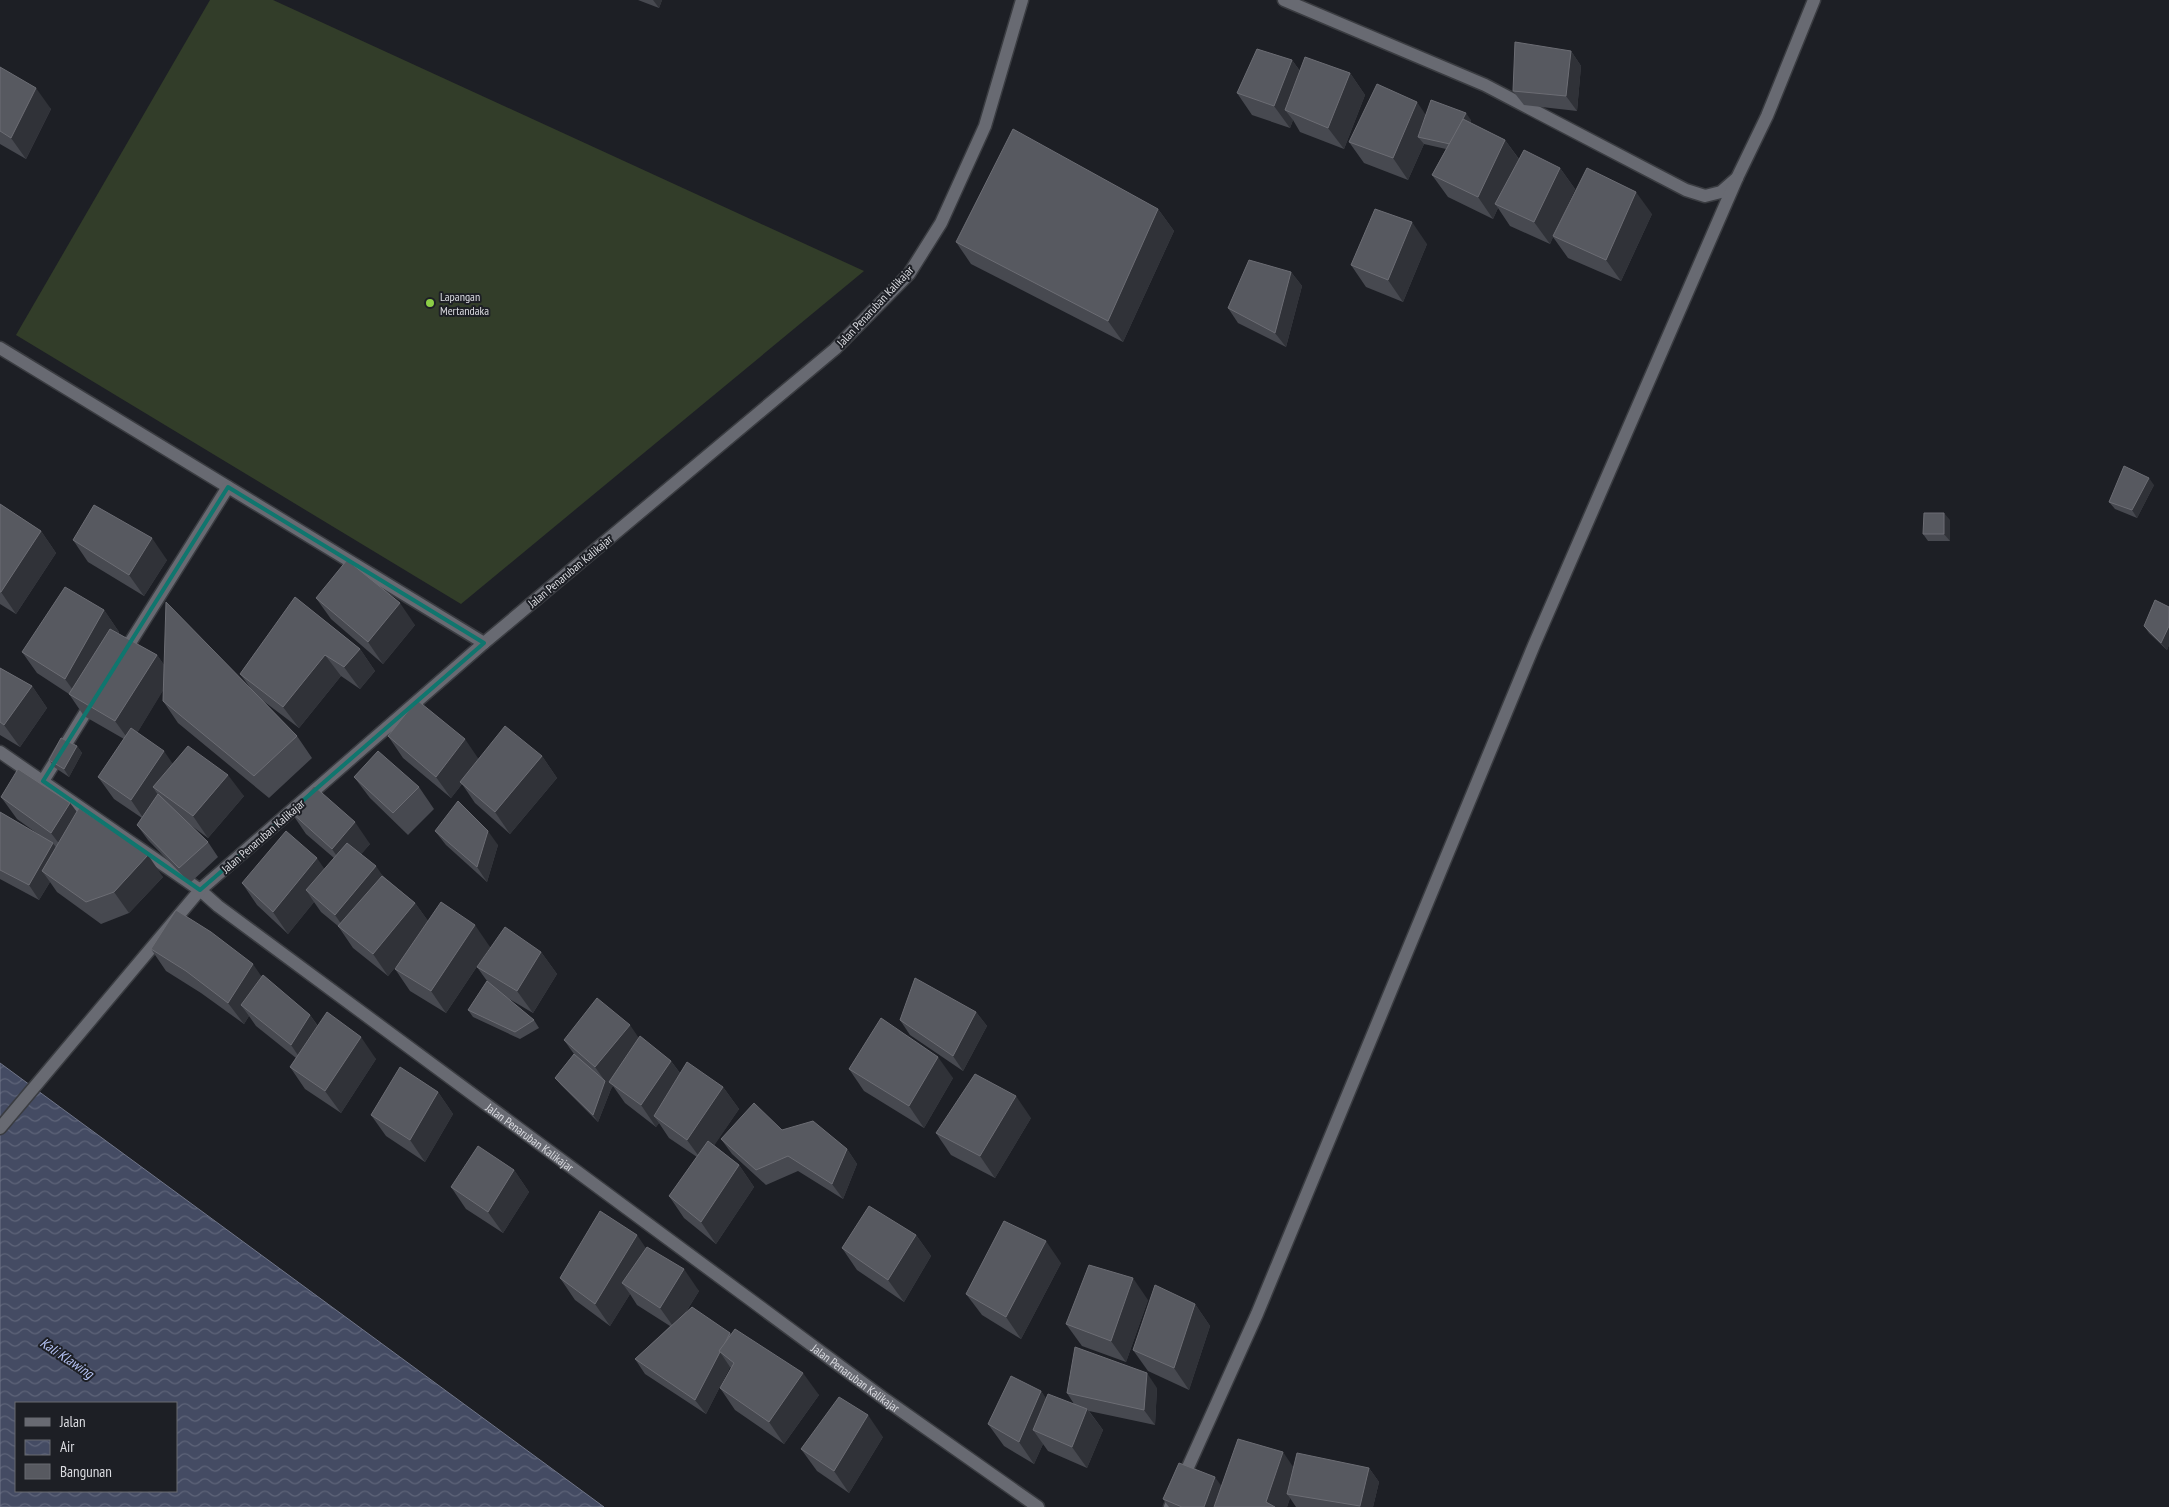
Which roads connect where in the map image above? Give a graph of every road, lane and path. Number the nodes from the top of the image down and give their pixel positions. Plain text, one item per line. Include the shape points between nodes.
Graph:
1 (1022, 0) edge
2 (1284, 0) edge
3 (1814, 0) edge
4 (1737, 178) junction
5 (0, 348) edge
6 (228, 487) junction
7 (484, 643) junction
8 (117, 663) edge
9 (101, 688) edge
10 (0, 752) edge
11 (42, 781) junction
12 (200, 890) junction
13 (0, 1128) edge
14 (1038, 1507) edge
15 (1170, 1507) edge

1 - 7 street, Jalan Penaruban Kalikajar via 985,126 941,223 909,274 835,349
2 - 4 street via 1485,85 1686,190 1705,196 1722,192
3 - 4 street via 1767,116
4 - 15 street via 1534,645 1257,1314
5 - 6 street
6 - 7 street
6 - 8 street
7 - 12 street, Jalan Penaruban Kalikajar
9 - 11 street
10 - 11 street
11 - 12 street
12 - 13 street
12 - 14 street, Jalan Penaruban Kalikajar via 886,1400

